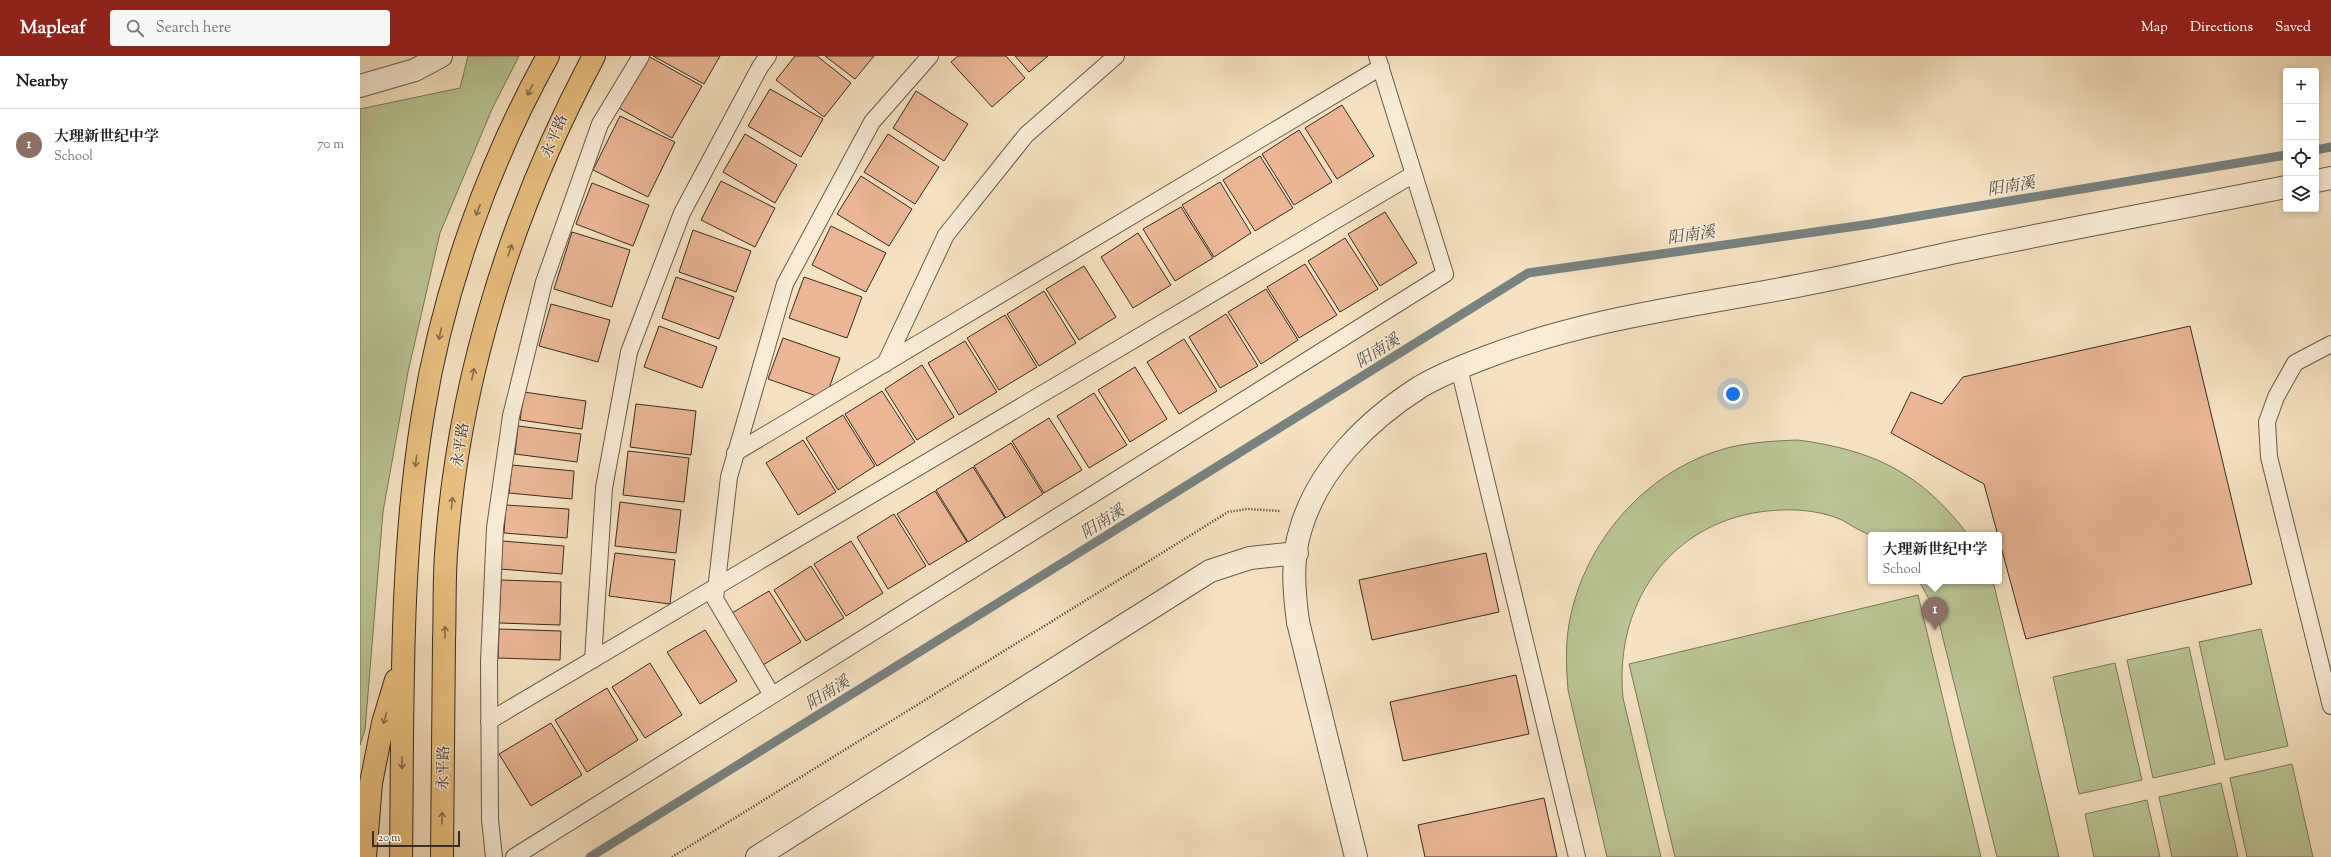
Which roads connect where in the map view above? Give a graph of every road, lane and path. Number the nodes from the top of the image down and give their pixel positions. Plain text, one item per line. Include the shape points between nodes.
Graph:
1 (441, 56) edge
2 (548, 56) edge
3 (594, 56) edge
4 (641, 56) edge
5 (768, 56) edge
6 (930, 56) edge
7 (1116, 56) edge
8 (1379, 61) edge
9 (360, 86) edge
10 (1414, 174) junction
11 (2331, 178) edge
12 (2319, 180) edge
13 (2283, 188) edge
14 (2331, 344) edge
15 (885, 364) junction
16 (1459, 368) junction
17 (735, 453) junction
18 (1307, 513) junction
19 (1297, 554) junction
20 (717, 586) junction
21 (403, 654) junction
22 (593, 660) junction
23 (772, 695) junction
24 (2331, 706) edge
25 (489, 721) junction
26 (365, 782) edge
27 (365, 857) edge
28 (401, 857) edge
29 (442, 857) edge
30 (494, 857) edge
31 (514, 857) edge
32 (672, 857) edge
33 (757, 857) edge
34 (1356, 857) edge
35 (1577, 857) edge

1 - 9 street via 415,70
2 -> 21 main road via 500,151 468,237 442,325 423,412 416,460
29 -> 3 main road, 永平路 via 446,554 465,410 482,334 528,199 564,112
4 - 25 lane via 600,124 544,282 511,416 495,528
5 - 22 lane via 682,213 629,352 604,488
6 - 17 lane via 872,122 785,284
7 - 15 lane via 1026,135 946,235
8 - 10 lane
8 - 15 lane
10 - 20 lane
10 - 23 lane via 1445,274
11 - 12 street
13 - 16 street via 1814,283 1582,326 1513,346
14 - 24 lane via 2295,363 2276,397 2267,422 2269,457
15 - 17 lane
16 - 18 street via 1421,386 1355,440 1330,467
16 - 35 lane
17 - 20 lane via 729,477
18 - 19 street via 1300,531
18 - 32 path via 1247,509 1228,512
19 - 33 street via 1250,558 1210,571
19 - 34 street via 1294,592 1298,622
20 - 22 lane
20 - 23 lane via 715,599
21 -> 26 main road
21 -> 28 main road
22 - 25 lane
23 - 31 lane
25 - 30 lane via 490,820
26 - 27 main road

